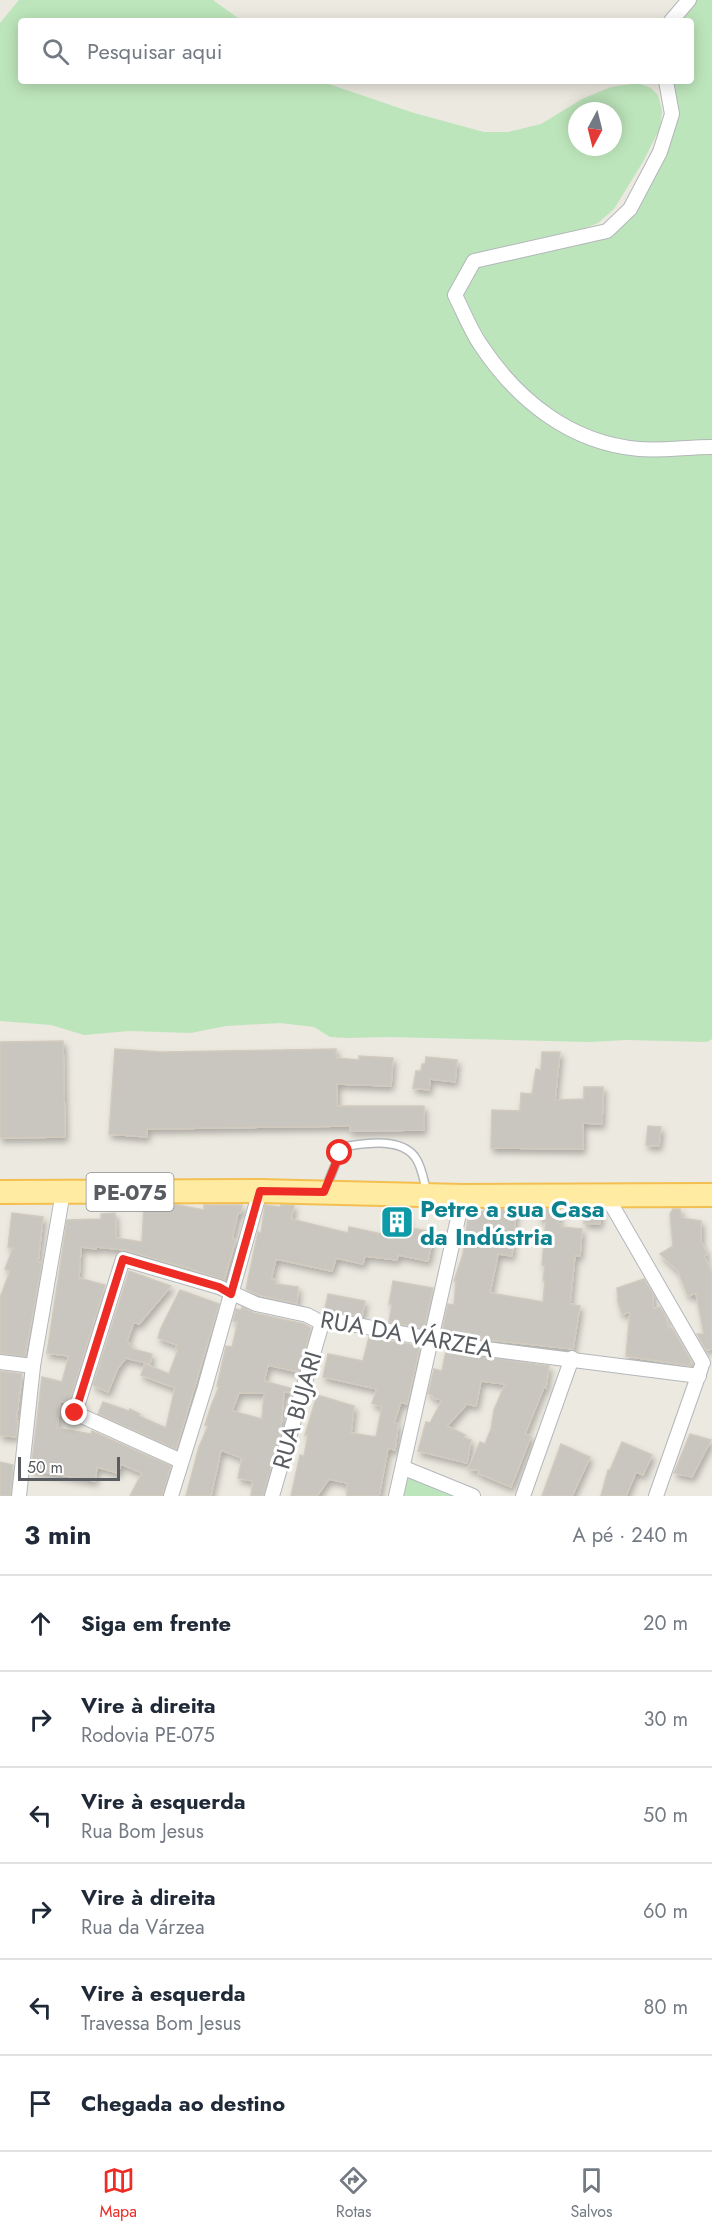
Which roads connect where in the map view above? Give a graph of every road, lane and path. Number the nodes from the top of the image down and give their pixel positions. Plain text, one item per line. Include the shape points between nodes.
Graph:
1 (689, 0) edge
2 (674, 18) edge
3 (667, 84) edge
4 (712, 447) edge
5 (260, 1191) junction
6 (0, 1192) edge
7 (63, 1192) junction
8 (324, 1192) junction
9 (428, 1195) junction
10 (606, 1195) junction
11 (712, 1195) edge
12 (463, 1196) junction
13 (231, 1294) junction
14 (322, 1323) junction
15 (430, 1340) junction
16 (572, 1358) junction
17 (0, 1362) edge
18 (33, 1366) junction
19 (705, 1368) edge
20 (181, 1461) junction
21 (404, 1468) junction
22 (19, 1496) edge
23 (171, 1496) edge
24 (272, 1496) edge
25 (396, 1496) edge
26 (473, 1496) edge
27 (523, 1496) edge
28 (656, 1496) edge

1 - 2 street
3 - 4 street via 672,114 660,152 630,209 607,231 474,261 455,295 480,344 510,382 544,415 593,440 639,449
5 - 7 main road, PE-075
5 - 8 main road, PE-075
5 - 13 street
6 - 7 main road, PE-075
7 - 18 street
8 - 9 main road, PE-075
8 - 9 lane via 340,1153 348,1146 394,1145 408,1149 417,1158
9 - 12 main road, PE-075
10 - 11 main road, PE-075
10 - 12 main road, PE-075
10 - 19 street
12 - 15 street
13 - 14 street, RUA DA VÁRZEA via 307,1315
13 - 20 street
13 - 20 street, RUA DA VÁRZEA via 123,1259 75,1413
14 - 15 street, RUA DA VÁRZEA via 335,1321
14 - 24 street, RUA BUJARI
15 - 16 street, RUA DA VÁRZEA
15 - 21 street
16 - 19 street, RUA DA VÁRZEA
16 - 27 street
17 - 18 street
18 - 22 street
19 - 28 street
20 - 23 street
21 - 25 street
21 - 26 street

